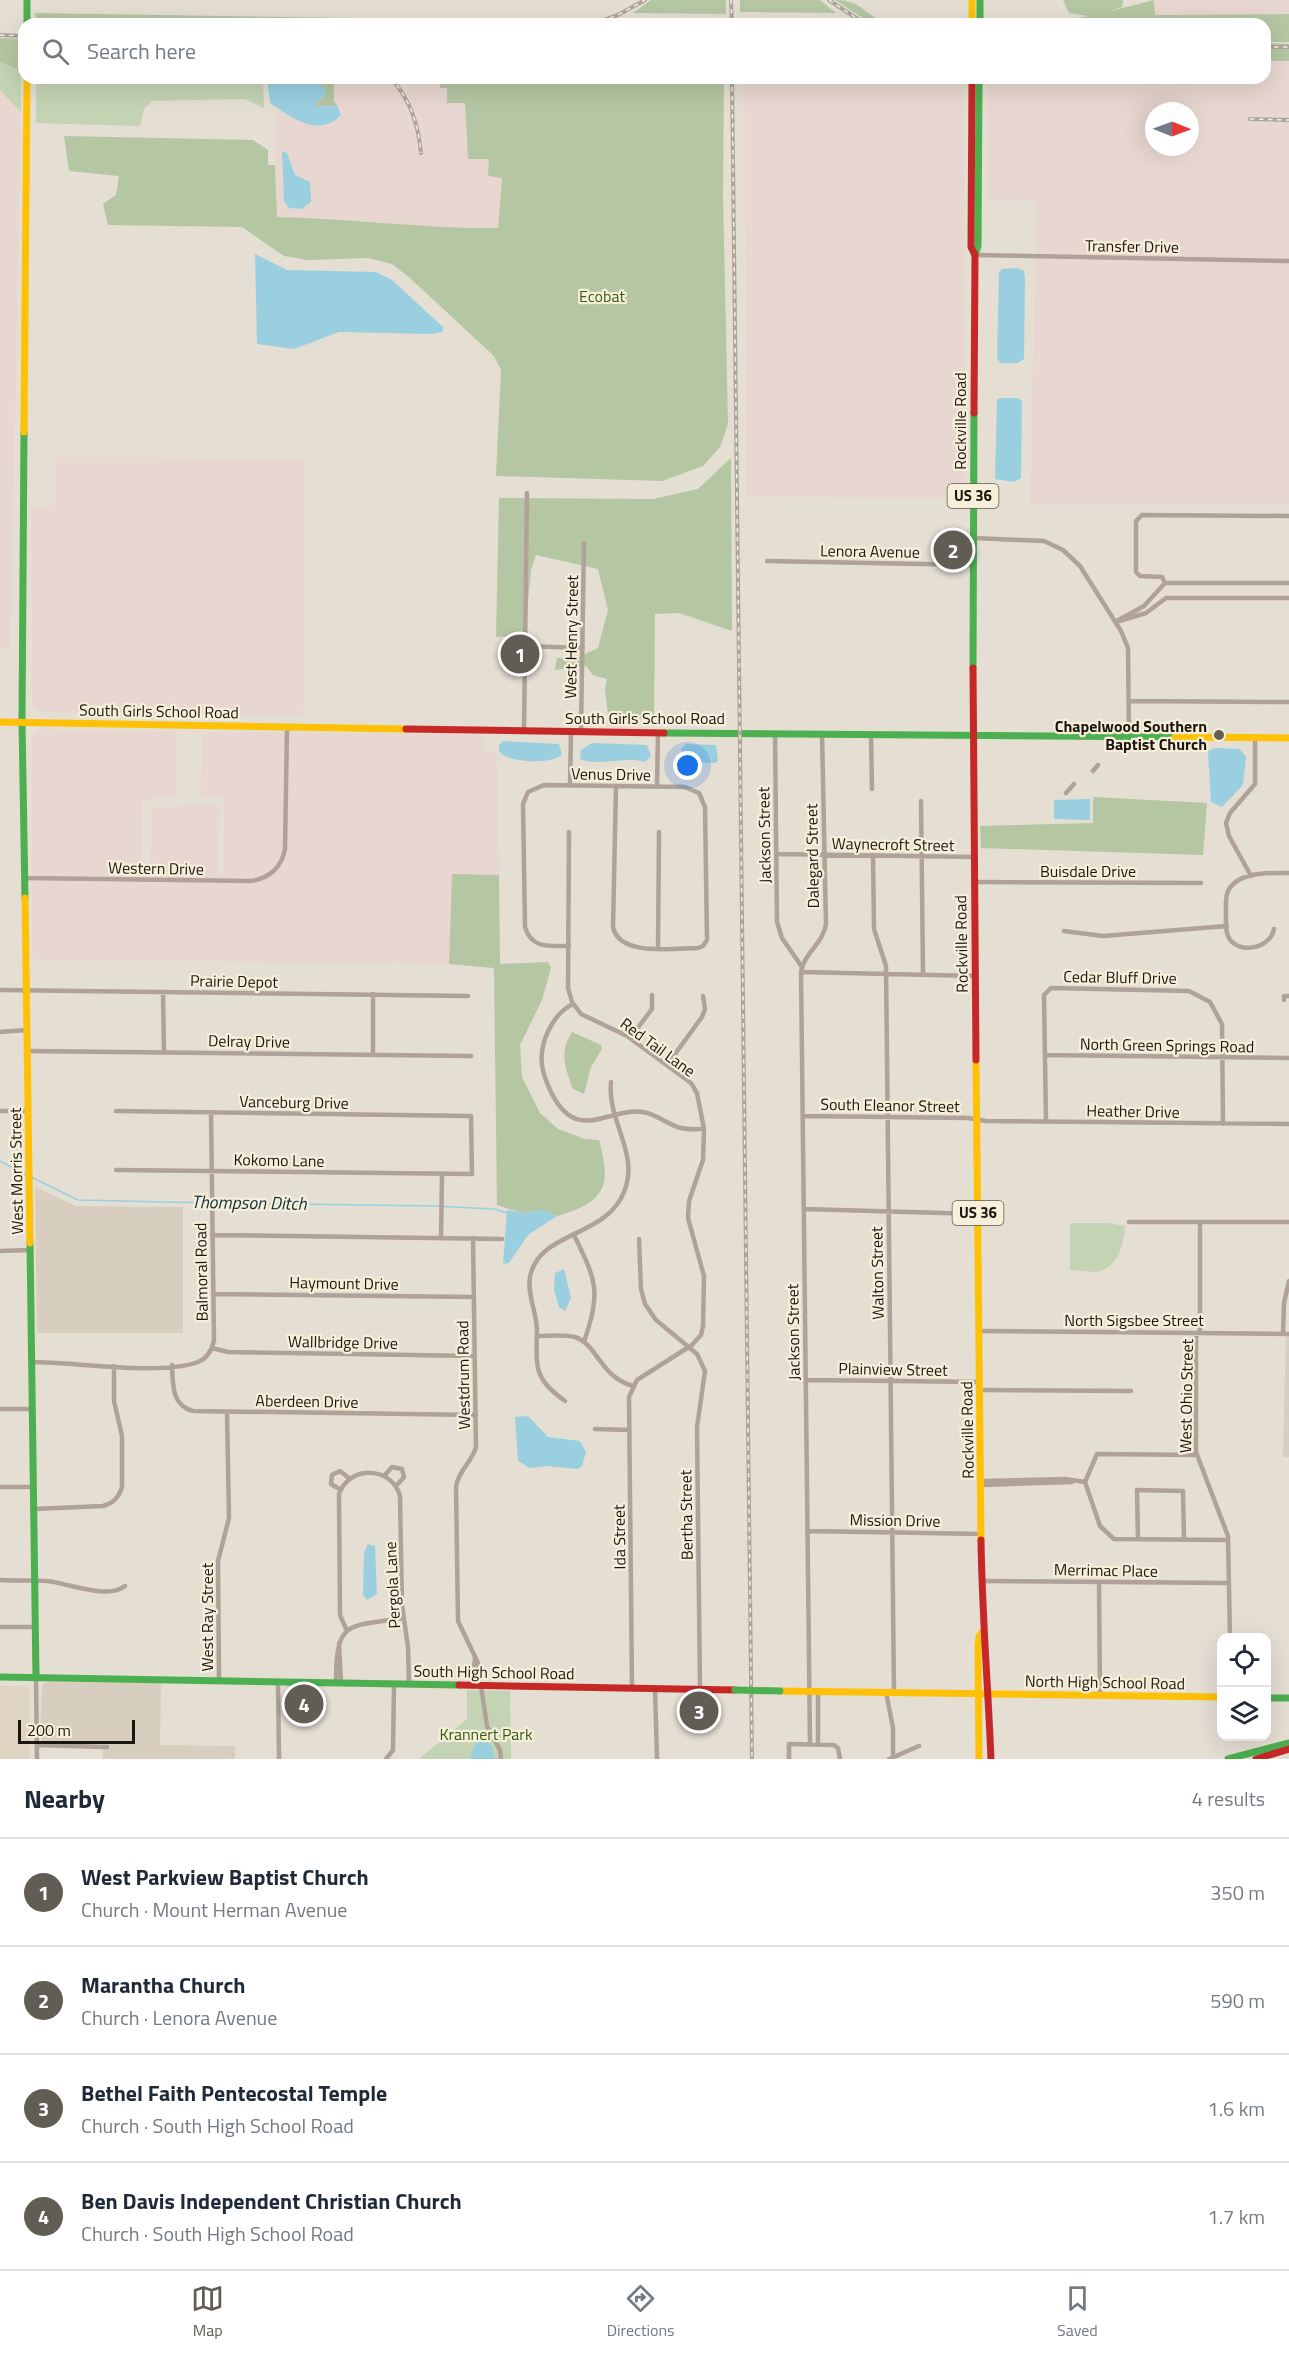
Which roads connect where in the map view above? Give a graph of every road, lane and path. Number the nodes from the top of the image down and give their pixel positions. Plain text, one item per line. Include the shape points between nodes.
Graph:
1 (27, 0) edge
2 (972, 0) edge
3 (980, 0) edge
4 (27, 18) edge
5 (972, 18) edge
6 (980, 18) edge
7 (27, 84) edge
8 (972, 84) edge
9 (979, 84) edge
10 (975, 255) junction
11 (1289, 261) edge
12 (527, 493) dead end
13 (1289, 516) edge
14 (973, 537) junction
15 (584, 543) dead end
16 (767, 561) dead end
17 (973, 565) junction
18 (1165, 583) junction
19 (1289, 583) edge
20 (1289, 598) edge
21 (1115, 622) junction
22 (525, 646) junction
23 (583, 648) junction
24 (1129, 701) junction
25 (1289, 702) edge
26 (0, 722) edge
27 (22, 722) junction
28 (287, 727) junction
29 (524, 730) junction
30 (571, 731) junction
31 (581, 731) junction
32 (658, 733) junction
33 (775, 733) junction
34 (822, 733) junction
35 (872, 734) junction
36 (973, 736) junction
37 (1255, 737) junction
38 (1129, 738) junction
39 (1289, 738) edge
40 (1098, 765) dead end
41 (1093, 771) dead end
42 (1074, 784) dead end
43 (570, 785) junction
44 (616, 786) junction
45 (657, 786) junction
46 (872, 789) dead end
47 (1066, 793) dead end
48 (921, 801) dead end
49 (569, 832) dead end
50 (659, 832) dead end
51 (776, 854) junction
52 (824, 855) junction
53 (873, 855) junction
54 (922, 856) junction
55 (974, 857) junction
56 (1289, 873) edge
57 (1251, 876) junction
58 (25, 878) junction
59 (974, 882) junction
60 (1201, 883) dead end
61 (1227, 926) junction
62 (1274, 929) dead end
63 (1064, 932) dead end
64 (569, 946) junction
65 (658, 948) junction
66 (801, 969) junction
67 (886, 974) junction
68 (923, 974) junction
69 (975, 976) junction
70 (0, 990) edge
71 (26, 990) junction
72 (163, 992) junction
73 (373, 994) junction
74 (652, 995) dead end
75 (468, 996) dead end
76 (703, 996) dead end
77 (1289, 996) edge
78 (1284, 1000) dead end
79 (573, 1004) junction
80 (27, 1030) junction
81 (0, 1032) edge
82 (630, 1038) junction
83 (27, 1051) junction
84 (164, 1052) junction
85 (373, 1055) junction
86 (1045, 1055) junction
87 (471, 1056) dead end
88 (1223, 1058) junction
89 (1289, 1058) edge
90 (667, 1065) junction
91 (611, 1082) dead end
92 (0, 1111) edge
93 (28, 1111) junction
94 (116, 1111) dead end
95 (211, 1112) junction
96 (803, 1116) junction
97 (614, 1117) junction
98 (887, 1117) junction
99 (977, 1119) junction
100 (1046, 1122) junction
101 (1223, 1124) junction
102 (1289, 1124) edge
103 (704, 1129) junction
104 (116, 1170) dead end
105 (212, 1171) junction
106 (442, 1174) junction
107 (804, 1209) junction
108 (889, 1211) junction
109 (978, 1214) junction
110 (1129, 1222) dead end
111 (1200, 1222) junction
112 (1289, 1222) edge
113 (212, 1235) junction
114 (574, 1235) junction
115 (441, 1238) junction
116 (473, 1239) junction
117 (502, 1239) dead end
118 (639, 1239) dead end
119 (31, 1250) junction
120 (0, 1251) edge
121 (1289, 1281) edge
122 (213, 1294) junction
123 (474, 1297) junction
124 (980, 1331) junction
125 (1198, 1333) junction
126 (1286, 1334) edge
127 (537, 1336) junction
128 (584, 1342) junction
129 (690, 1347) junction
130 (212, 1348) junction
131 (475, 1356) junction
132 (32, 1362) junction
133 (171, 1365) junction
134 (114, 1366) junction
135 (806, 1380) junction
136 (890, 1382) junction
137 (633, 1386) junction
138 (980, 1386) junction
139 (1131, 1391) dead end
140 (565, 1401) dead end
141 (0, 1409) edge
142 (33, 1409) junction
143 (227, 1412) junction
144 (476, 1415) junction
145 (595, 1429) dead end
146 (629, 1430) junction
147 (1197, 1455) junction
148 (384, 1476) junction
149 (350, 1479) junction
150 (1085, 1482) junction
151 (982, 1483) junction
152 (396, 1486) junction
153 (0, 1487) edge
154 (34, 1487) junction
155 (341, 1490) junction
156 (34, 1509) junction
157 (807, 1531) junction
158 (892, 1532) junction
159 (982, 1534) junction
160 (1138, 1539) junction
161 (1184, 1539) junction
162 (1228, 1540) junction
163 (0, 1580) edge
164 (35, 1581) junction
165 (982, 1581) junction
166 (1099, 1582) junction
167 (1229, 1583) junction
168 (125, 1586) dead end
169 (404, 1618) junction
170 (0, 1627) edge
171 (36, 1627) junction
172 (347, 1630) junction
173 (983, 1631) junction
174 (1230, 1633) edge
175 (0, 1677) edge
176 (36, 1677) junction
177 (219, 1680) junction
178 (278, 1683) junction
179 (339, 1683) junction
180 (394, 1684) junction
181 (409, 1684) junction
182 (477, 1686) junction
183 (632, 1688) junction
184 (655, 1689) junction
185 (700, 1689) junction
186 (809, 1691) junction
187 (818, 1691) junction
188 (890, 1693) junction
189 (979, 1694) junction
190 (987, 1694) junction
191 (1100, 1695) junction
192 (1217, 1697) edge
193 (1271, 1698) edge
194 (1289, 1698) edge
195 (1289, 1743) edge
196 (810, 1744) junction
197 (818, 1744) junction
198 (37, 1745) junction
199 (919, 1746) dead end
200 (108, 1747) dead end
201 (1289, 1749) edge
202 (891, 1758) edge
203 (37, 1759) edge
204 (279, 1759) edge
205 (386, 1759) edge
206 (501, 1759) edge
207 (657, 1759) edge
208 (789, 1759) edge
209 (840, 1759) edge
210 (979, 1759) edge
211 (991, 1759) edge
212 (1228, 1759) edge
213 (1256, 1759) edge

1 - 4 main road
2 - 5 main road
3 - 6 main road
7 - 27 main road, West Morris Street
8 - 10 main road, Rockville Road / US 36 via 971,246
9 - 10 main road, Rockville Road / US 36
10 - 11 street, Transfer Drive
10 - 14 main road, Rockville Road / US 36
12 - 22 street
13 - 18 street via 1142,515 1137,518 1137,575 1162,577
14 - 17 main road, Rockville Road / US 36
14 - 21 street via 1033,538 1059,547 1080,566
15 - 23 street, West Henry Street
16 - 17 street, Lenora Avenue
17 - 36 main road, Rockville Road / US 36
18 - 19 street
18 - 21 street via 1144,606
20 - 21 street via 1166,598 1146,613
21 - 24 street via 1128,648
22 - 23 street
22 - 29 street
23 - 31 street, West Henry Street
24 - 25 street
24 - 38 street
26 - 27 main road, South Girls School Road
27 - 28 main road, South Girls School Road
27 - 58 main road, West Morris Street
28 - 29 main road, South Girls School Road
28 - 58 street, Western Drive via 285,849 281,862 267,876 250,881
29 - 30 main road, South Girls School Road
30 - 31 main road, South Girls School Road
30 - 43 street
31 - 32 main road, South Girls School Road
32 - 33 main road, South Girls School Road
32 - 45 street
33 - 34 main road, South Girls School Road
33 - 51 street, Jackson Street
34 - 35 main road, South Girls School Road
34 - 52 street, Dalegard Street
35 - 36 main road, South Girls School Road
35 - 46 street
36 - 38 main road, South Girls School Road
36 - 55 main road, Rockville Road / US 36
37 - 38 main road, South Girls School Road
37 - 39 main road, South Girls School Road
37 - 57 street via 1255,783 1230,813 1226,825 1228,836
40 - 41 street
42 - 47 street
43 - 44 street, Venus Drive
43 - 64 street, Venus Drive via 538,785 525,798 525,926 532,940 544,946
44 - 45 street, Venus Drive
44 - 65 street via 613,927 619,939 630,947
45 - 65 street, Venus Drive via 688,787 699,793 705,807 708,938 698,948
48 - 54 street
49 - 64 street
50 - 65 street
51 - 52 street, Waynecroft Street
51 - 66 street, Jackson Street via 778,928
52 - 53 street, Waynecroft Street
52 - 66 street, Dalegard Street via 825,932
53 - 54 street, Waynecroft Street
53 - 67 street, Walton Street via 874,929
54 - 55 street, Waynecroft Street
54 - 68 street
55 - 59 main road, Rockville Road / US 36
56 - 57 street
57 - 61 street via 1228,891
58 - 71 main road, West Morris Street
59 - 60 street, Buisdale Drive
59 - 69 main road, Rockville Road / US 36
61 - 62 street via 1231,941 1242,946 1266,944
61 - 63 street via 1101,936
64 - 79 street via 568,988
66 - 67 street
66 - 96 street, Jackson Street
67 - 68 street
67 - 98 street, Walton Street
68 - 69 street
69 - 99 main road, Rockville Road / US 36
70 - 71 street, Prairie Depot
71 - 72 street, Prairie Depot
71 - 80 main road, West Morris Street
72 - 73 street, Prairie Depot
72 - 84 street
73 - 75 street, Prairie Depot
73 - 85 street
74 - 82 street via 652,1009
76 - 90 street via 702,1017
77 - 78 street via 1284,996
79 - 82 street, Red Tail Lane via 585,1016
79 - 97 street via 560,1013 544,1042 546,1081 558,1104 573,1116 592,1121
80 - 81 street
80 - 83 main road, West Morris Street
82 - 90 street, Red Tail Lane
83 - 84 street, Delray Drive
83 - 93 main road, West Morris Street
84 - 85 street, Delray Drive
85 - 87 street, Delray Drive
86 - 88 street, North Green Springs Road
86 - 88 street, Cedar Bluff Drive via 1046,990 1180,990 1197,993 1210,1002 1220,1019
86 - 100 street
88 - 89 street, North Green Springs Road
88 - 101 street, Cedar Bluff Drive
90 - 103 street, Red Tail Lane via 694,1088
91 - 97 street
92 - 93 street
93 - 119 main road, West Morris Street
94 - 95 street, Vanceburg Drive
95 - 105 street, Balmoral Road
95 - 106 street, Vanceburg Drive via 471,1116 472,1174
96 - 98 street, South Eleanor Street
96 - 107 street, Jackson Street
97 - 103 street via 644,1112 682,1128
97 - 114 street via 628,1155 629,1175 624,1192 605,1219
98 - 99 street, South Eleanor Street
98 - 108 street, Walton Street
99 - 100 street, Heather Drive
99 - 109 main road, Rockville Road / US 36
100 - 101 street, Heather Drive
101 - 102 street, Heather Drive
103 - 129 street, Red Tail Lane via 703,1160 689,1201 688,1218 704,1276 702,1331
104 - 105 street, Kokomo Lane
105 - 106 street, Kokomo Lane
105 - 113 street, Balmoral Road
106 - 115 street
107 - 108 street
107 - 135 street, Jackson Street
108 - 109 street
108 - 136 street, Walton Street
109 - 124 main road, Rockville Road / US 36
110 - 111 street
111 - 112 street
111 - 125 street, West Ohio Street
113 - 115 street
113 - 122 street, Balmoral Road
114 - 127 street via 550,1246 533,1266 529,1285
114 - 128 street via 596,1291
115 - 116 street
116 - 117 street
116 - 123 street, Westdrum Road
118 - 129 street via 645,1304 656,1320
119 - 120 street
119 - 132 main road, West Morris Street
121 - 126 street via 1284,1303
122 - 123 street, Haymount Drive
122 - 130 street, Balmoral Road
123 - 131 street, Westdrum Road
124 - 125 street, North Sigsbee Street
124 - 138 main road, Rockville Road / US 36
125 - 126 street, North Sigsbee Street
125 - 147 street, West Ohio Street
127 - 128 street via 570,1336
127 - 140 street via 539,1376 548,1389
128 - 137 street via 607,1372
129 - 137 street
129 - 185 street, Bertha Street via 701,1360 705,1373 697,1427
130 - 131 street, Wallbridge Drive via 226,1352
130 - 133 street via 198,1362
131 - 144 street, Westdrum Road
132 - 134 street
132 - 142 main road, West Morris Street
133 - 134 street
133 - 143 street, Aberdeen Drive via 174,1393 183,1407
134 - 156 street via 114,1403 122,1436 122,1489 118,1497 110,1504
135 - 136 street, Plainview Street
135 - 157 street, Jackson Street
136 - 138 street, Plainview Street
136 - 158 street, Walton Street
137 - 146 street, Ida Street
138 - 139 street, Plainview Street
138 - 151 main road, Rockville Road / US 36
141 - 142 street
142 - 154 main road, West Morris Street
143 - 144 street, Aberdeen Drive
143 - 177 street, West Ray Street via 229,1518 218,1561
144 - 182 street, Westdrum Road via 475,1451 456,1486 458,1621 475,1659
145 - 146 street
146 - 183 street, Ida Street
147 - 150 street via 1097,1454
147 - 162 street, West Ohio Street
148 - 149 street, Pergola Lane via 370,1474
148 - 152 street
148 - 152 street, Pergola Lane via 390,1468 400,1468 404,1477
149 - 155 street
149 - 155 street via 340,1471 332,1475 331,1484
150 - 151 street via 1065,1479
150 - 160 street via 1105,1532 1114,1539
151 - 159 main road, Rockville Road / US 36
152 - 169 street, Pergola Lane via 400,1500
153 - 154 street
154 - 156 main road, West Morris Street
155 - 172 street via 340,1615
156 - 164 main road, West Morris Street
157 - 158 street, Mission Drive
157 - 186 street, Jackson Street
158 - 159 street, Mission Drive
158 - 188 street, Walton Street
159 - 165 main road, Rockville Road / US 36
160 - 161 street
160 - 161 street via 1137,1490 1183,1491
161 - 162 street
162 - 167 street, West Ohio Street
163 - 164 street
164 - 168 street via 80,1589 118,1590
164 - 171 main road, West Morris Street
165 - 166 street, Merrimac Place
165 - 173 main road, Rockville Road / US 36
166 - 167 street, Merrimac Place
166 - 191 street
167 - 174 street, West Ohio Street
169 - 172 street
169 - 181 street, Pergola Lane
170 - 171 street
171 - 176 main road, West Morris Street
172 - 179 street via 336,1650
173 - 189 main road, Rockville Road / US 36 via 979,1637
173 - 190 main road, Rockville Road / US 36
175 - 176 main road, South High School Road
176 - 177 main road, South High School Road
176 - 198 street, West Morris Street
177 - 178 main road, South High School Road
178 - 179 main road, South High School Road
178 - 204 street
179 - 180 main road, South High School Road
180 - 181 main road, South High School Road
180 - 205 street via 393,1750
181 - 182 main road, South High School Road
182 - 183 main road, South High School Road
182 - 206 street, Westdrum Road
183 - 184 main road, South High School Road
184 - 185 main road, South High School Road
184 - 207 street
185 - 186 main road, South High School Road, bridge
186 - 187 main road, South High School Road
186 - 196 street, Jackson Street
187 - 188 main road, South High School Road
187 - 197 street
188 - 189 main road, South High School Road
188 - 202 street, Walton Street
189 - 190 main road, South High School Road
189 - 210 main road, Rockville Road / US 36
190 - 191 main road, North High School Road
190 - 211 main road, Rockville Road / US 36
191 - 192 main road, North High School Road
193 - 194 main road
195 - 212 main road
196 - 197 street
196 - 208 street via 789,1744
197 - 209 street via 836,1746
198 - 200 street
198 - 203 street, West Morris Street
199 - 202 street
201 - 213 main road

